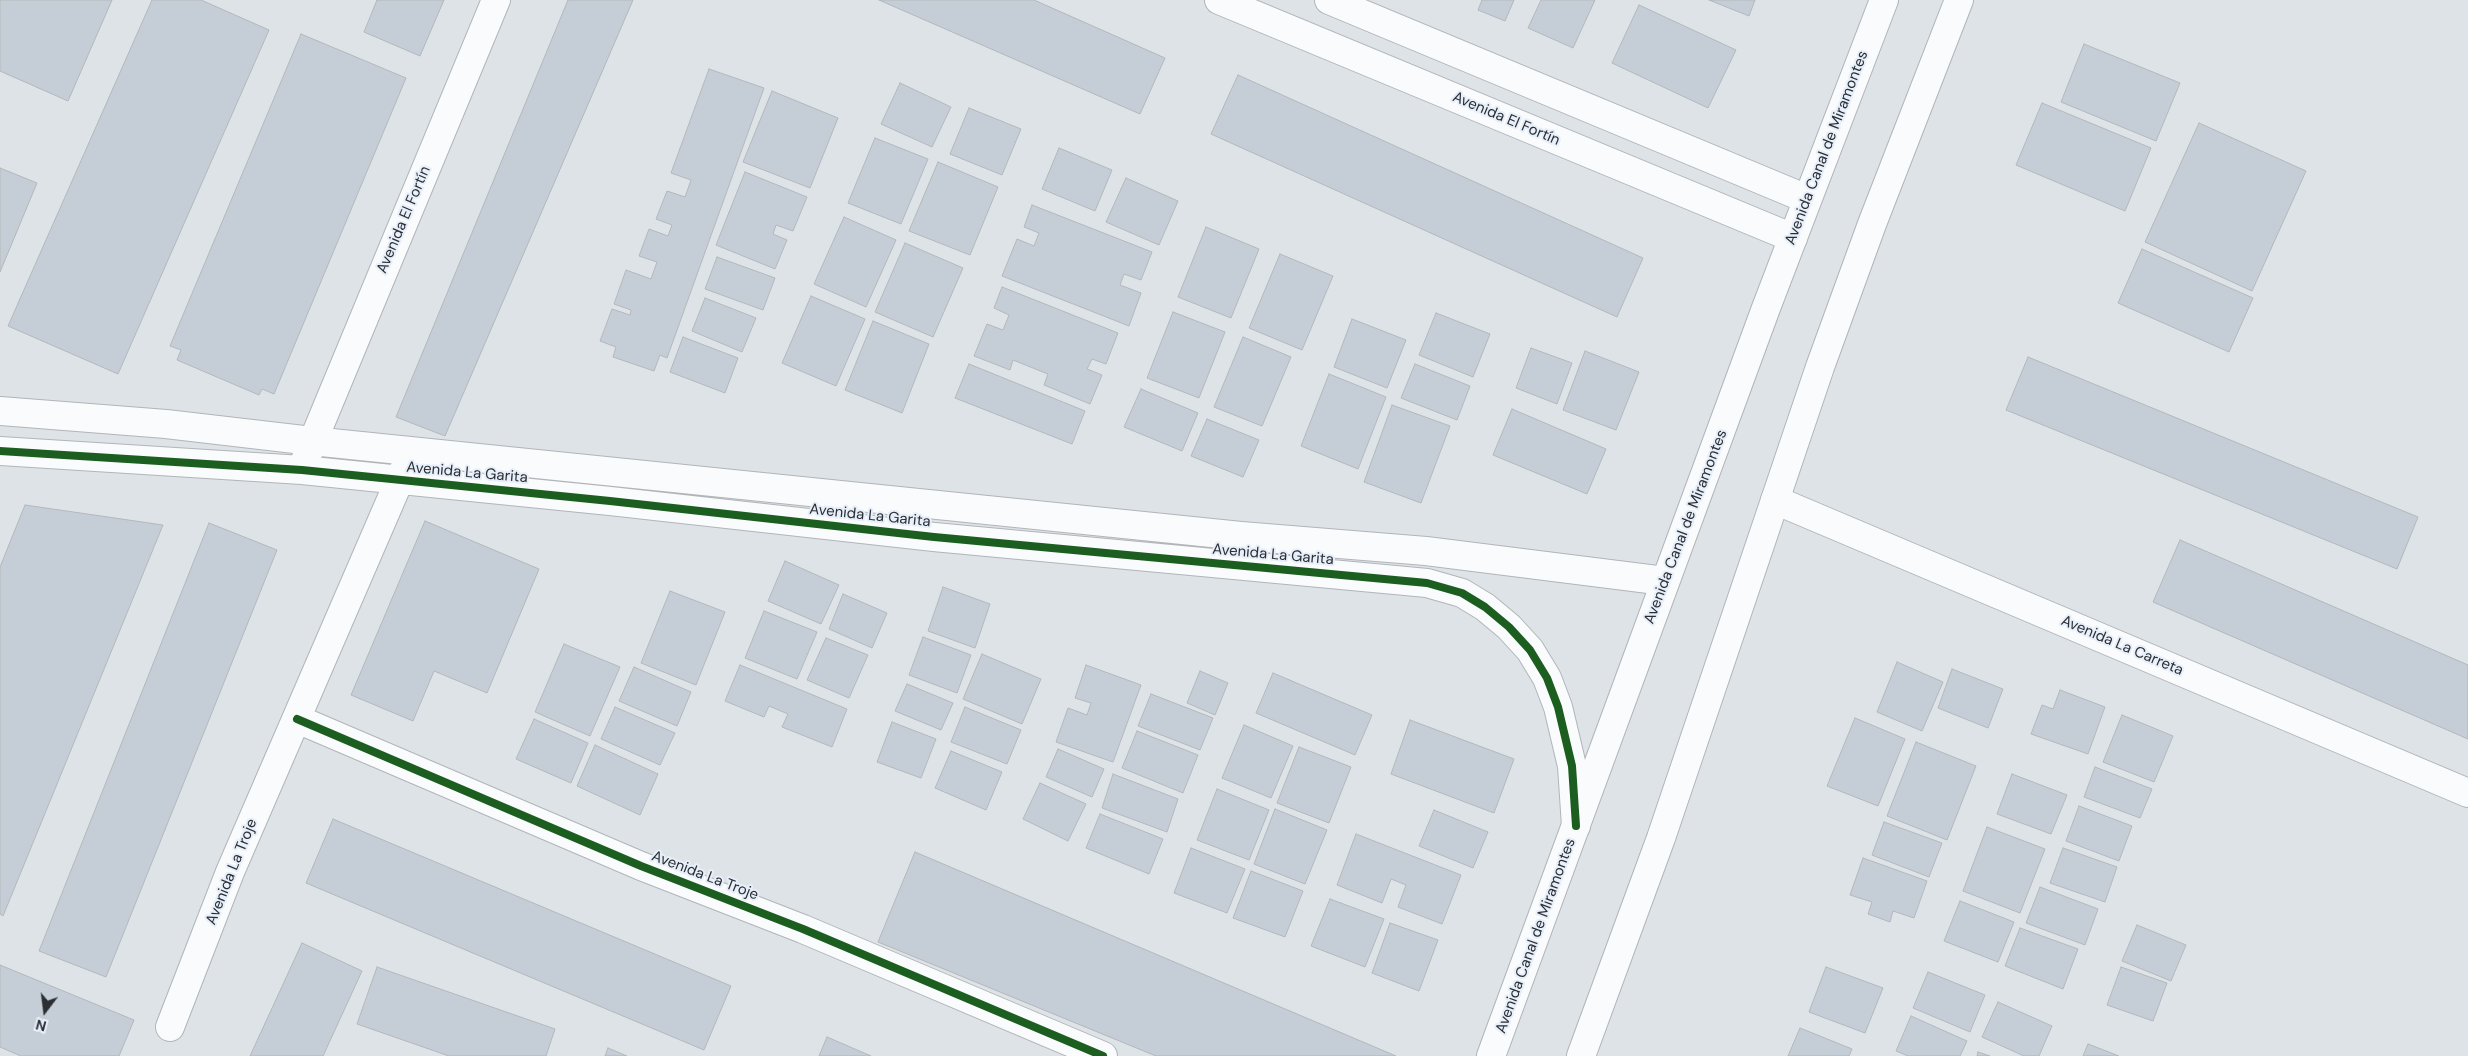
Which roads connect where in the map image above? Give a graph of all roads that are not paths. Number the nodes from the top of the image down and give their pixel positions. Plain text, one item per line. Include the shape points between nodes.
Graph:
1 (496, 0) edge
2 (1219, 0) edge
3 (1329, 0) edge
4 (1884, 0) edge
5 (1959, 0) edge
6 (1807, 199) junction
7 (1793, 238) junction
8 (0, 411) edge
9 (312, 441) junction
10 (413, 450) junction
11 (0, 451) edge
12 (302, 470) junction
13 (398, 480) junction
14 (1775, 500) junction
15 (1666, 581) junction
16 (297, 719) junction
17 (2468, 793) edge
18 (1576, 826) junction
19 (170, 1028) dead end
20 (1103, 1056) edge
21 (1491, 1056) edge
22 (1581, 1056) edge

1 - 9 street, Avenida El Fortín
2 - 7 street, Avenida El Fortín
3 - 6 street
4 - 6 street, Avenida Canal de Miramontes
5 - 14 street via 1820,367
6 - 7 street, Avenida Canal de Miramontes
7 - 15 street, Avenida Canal de Miramontes
8 - 9 street, Avenida La Garita via 166,424
9 - 10 street, Avenida La Garita
9 - 12 street, Avenida El Fortín
10 - 13 street, Avenida La Troje
10 - 15 street, Avenida La Garita via 1241,536 1426,551
11 - 12 street, Avenida La Garita
12 - 13 street, Avenida La Garita
13 - 16 street, Avenida La Troje
13 - 18 street, Avenida La Garita via 610,500 934,537 1410,580 1462,593 1509,626 1530,650 1546,678 1558,706 1572,766
14 - 17 street, Avenida La Carreta
14 - 22 street via 1661,838
15 - 18 street, Avenida Canal de Miramontes
16 - 19 street, Avenida La Troje via 230,872
16 - 20 street, Avenida La Troje via 641,866 803,929
18 - 21 street, Avenida Canal de Miramontes

